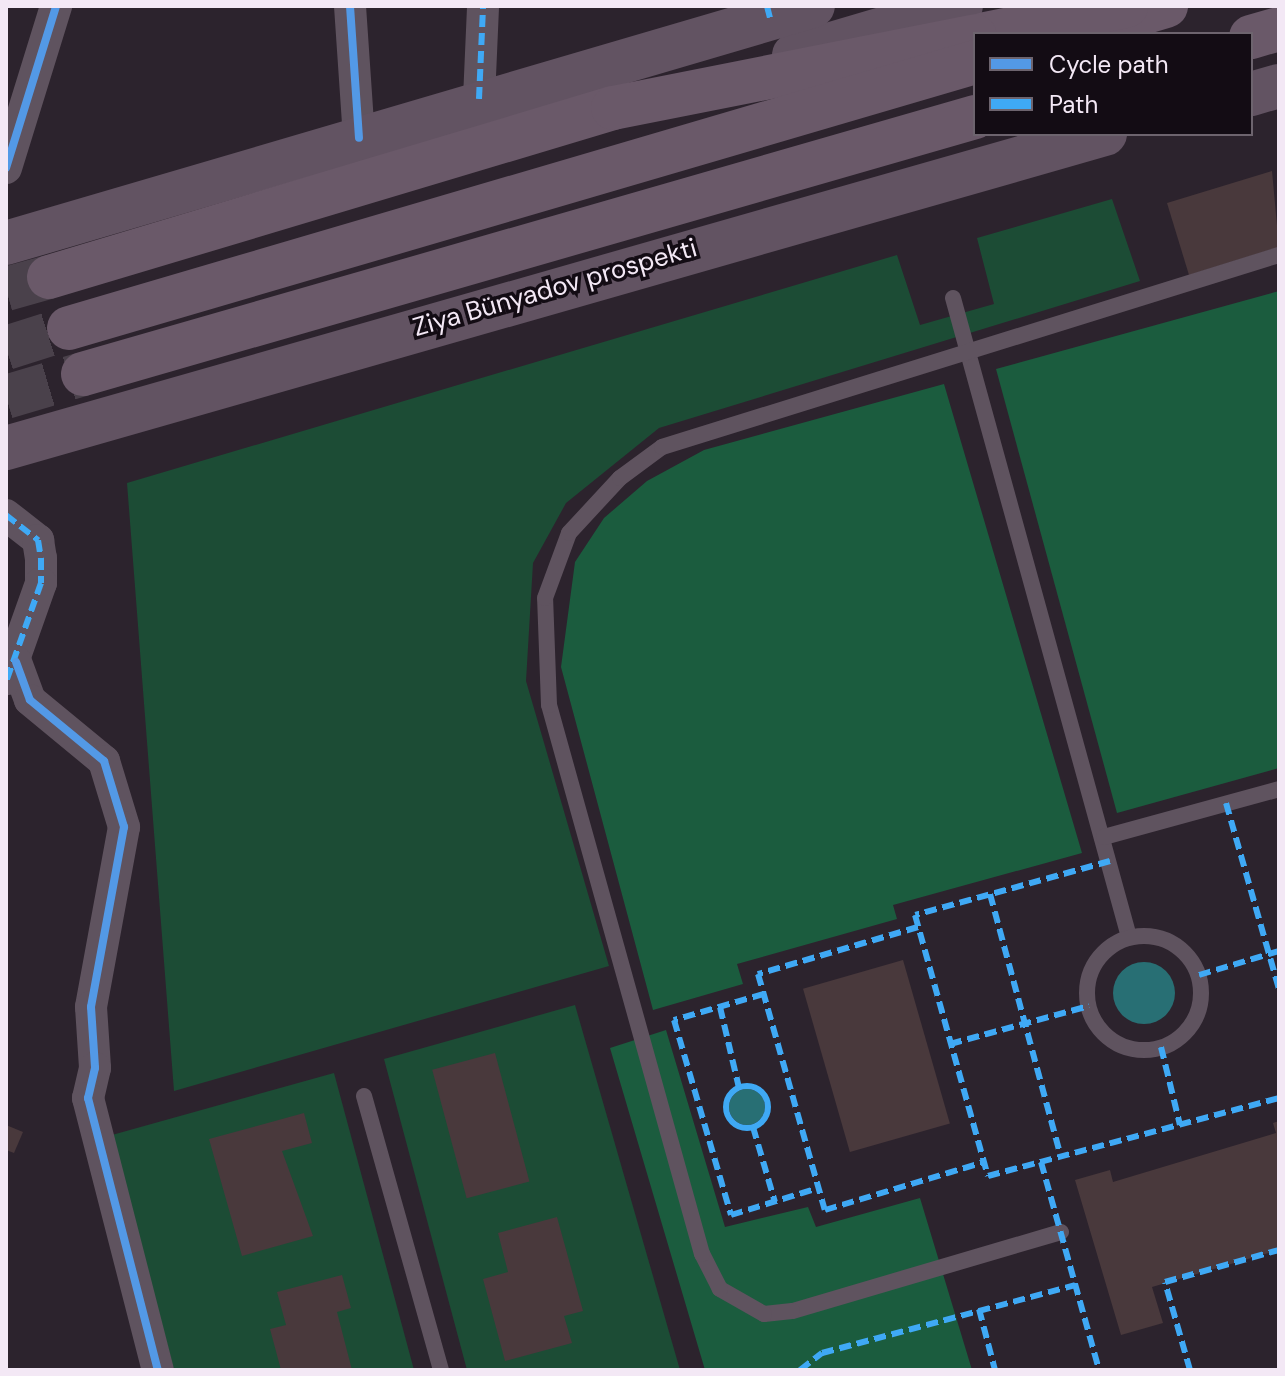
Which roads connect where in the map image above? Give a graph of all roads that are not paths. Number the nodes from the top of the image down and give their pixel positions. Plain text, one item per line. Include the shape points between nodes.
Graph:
1 (56, 6) edge
2 (350, 6) edge
3 (483, 6) edge
4 (813, 6) edge
5 (961, 6) edge
6 (1126, 6) edge
7 (1166, 6) edge
8 (768, 12) edge
9 (995, 32) edge
10 (1077, 32) edge
11 (973, 36) edge
12 (973, 63) edge
13 (1279, 86) edge
14 (1253, 93) edge
15 (479, 99) junction
16 (613, 108) junction
17 (973, 118) edge
18 (1098, 136) edge
19 (359, 138) junction
20 (6, 168) edge
21 (6, 243) edge
22 (1279, 255) edge
23 (49, 277) tunnel mouth
24 (953, 298) dead end
25 (69, 328) tunnel mouth
26 (968, 350) junction
27 (83, 374) tunnel mouth
28 (6, 448) edge
29 (6, 515) edge
30 (11, 672) edge
31 (1279, 789) edge
32 (1104, 837) junction
33 (1129, 937) junction
34 (364, 1096) dead end
35 (1061, 1232) dead end
36 (158, 1370) edge
37 (441, 1370) edge

1 - 20 street
2 - 19 street
3 - 15 street
4 - 8 main road
5 - 16 main road
6 - 9 main road
7 - 10 main road
8 - 15 main road
11 - 16 main road
12 - 25 main road
13 - 14 main road
15 - 19 main road
16 - 23 main road
17 - 27 main road, Ziya Bünyadov prospekti
18 - 28 main road, Ziya Bünyadov prospekti
19 - 21 main road
22 - 26 lane
24 - 26 lane
26 - 32 lane
26 - 35 lane via 702,429 631,470 593,503 552,566 542,663 702,1254 720,1289 764,1314 792,1311
29 - 30 street via 38,540 41,558 41,583
30 - 36 street via 30,700 104,761 124,827 91,1007 95,1068 88,1098
31 - 32 lane
32 - 33 lane
33 - 33 lane via 1111,945 1089,975 1090,1014 1101,1032 1132,1049 1168,1045 1194,1022 1201,1004 1197,968 1165,939
34 - 37 lane

